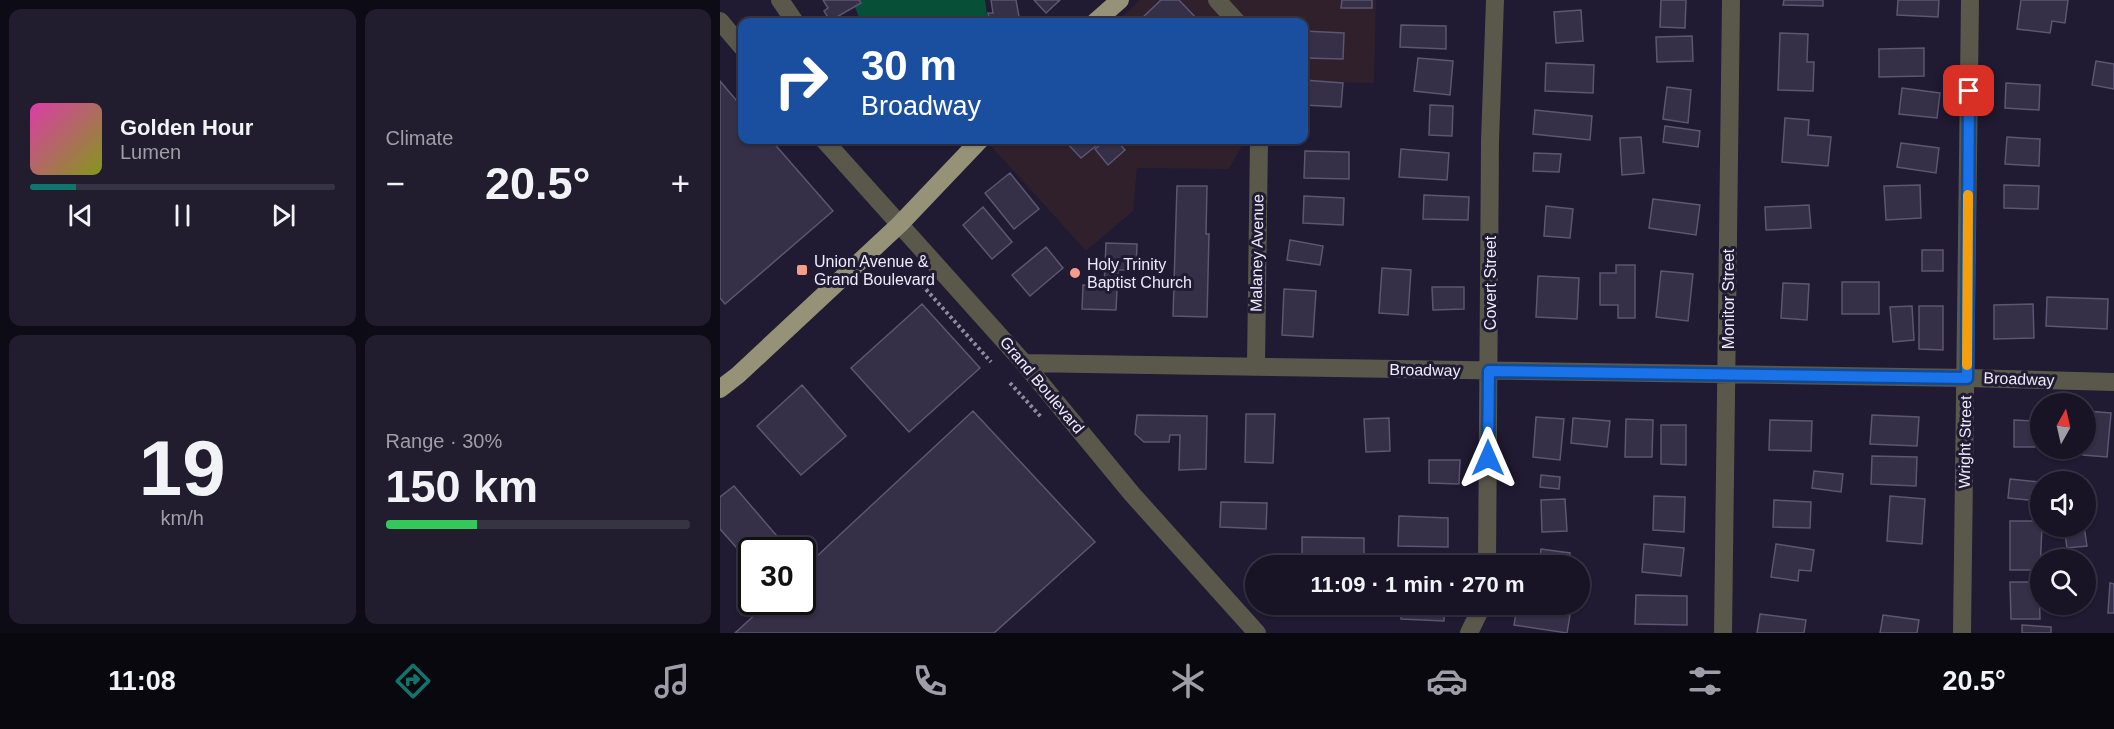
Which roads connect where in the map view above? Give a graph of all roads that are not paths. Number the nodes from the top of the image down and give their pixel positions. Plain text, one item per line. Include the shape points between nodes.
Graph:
1 (780, 0) edge
2 (1120, 0) edge
3 (1217, 0) edge
4 (1495, 0) edge
5 (1731, 0) edge
6 (1970, 0) edge
7 (792, 18) edge
8 (1100, 18) edge
9 (1234, 18) edge
10 (720, 21) edge
11 (738, 42) edge
12 (828, 144) edge
13 (976, 144) edge
14 (1259, 144) edge
15 (900, 224) junction
16 (1024, 363) junction
17 (1256, 366) junction
18 (1489, 371) junction
19 (1728, 375) junction
20 (1967, 378) junction
21 (2114, 382) edge
22 (720, 389) edge
23 (1487, 555) edge
24 (1478, 615) edge
25 (1257, 633) edge
26 (1469, 633) edge
27 (1724, 633) edge
28 (1962, 633) edge

1 - 7 street
2 - 8 main road
3 - 9 street
4 - 18 street, Covert Street
5 - 19 street, Monitor Street
6 - 20 street, Wright Street
10 - 11 street
12 - 15 street, Grand Boulevard
13 - 15 main road
14 - 17 street, Malaney Avenue
15 - 16 street, Grand Boulevard
15 - 22 main road
16 - 17 street, Broadway
16 - 25 street, Grand Boulevard via 1132,494
17 - 18 street, Broadway
18 - 19 street, Broadway
18 - 23 street, Covert Street
19 - 20 street, Broadway
19 - 27 street, Monitor Street
20 - 21 street, Broadway
20 - 28 street, Wright Street
24 - 26 street

